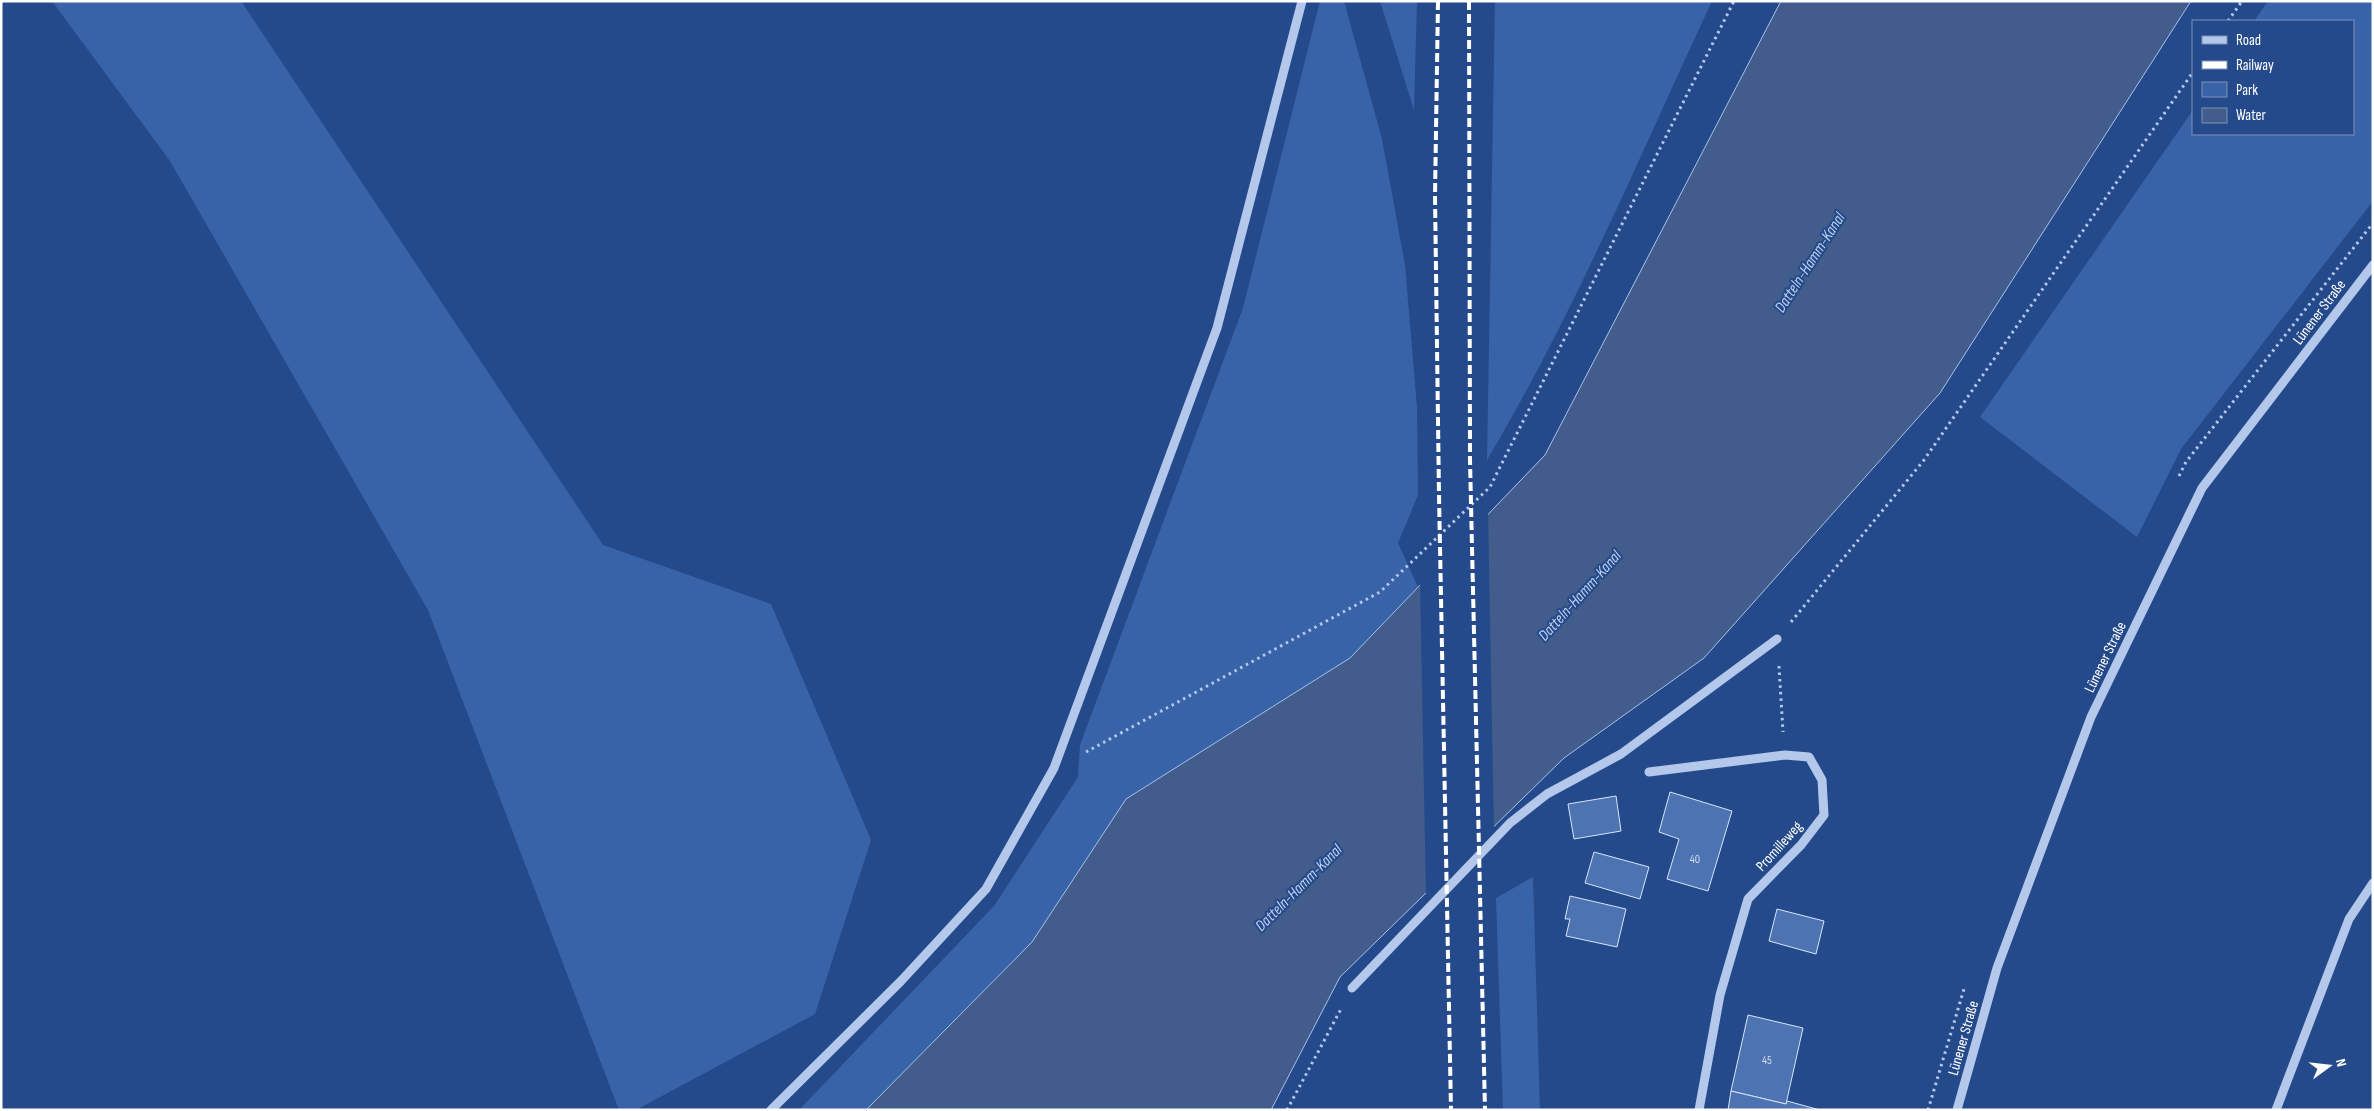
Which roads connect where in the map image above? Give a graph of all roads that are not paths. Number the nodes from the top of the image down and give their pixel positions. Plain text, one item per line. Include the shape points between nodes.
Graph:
1 (1302, 1) edge
2 (2373, 265) edge
3 (1777, 639) road end
4 (1649, 772) dead end
5 (2373, 883) edge
6 (1352, 988) road end
7 (770, 1110) edge
8 (1699, 1110) edge
9 (1957, 1110) edge
10 (2276, 1110) edge

1 - 7 street via 1217,328 1054,768 986,889 901,981
2 - 9 street, Lünener Straße via 2202,488 2091,717 1997,968
3 - 6 street via 1621,754 1547,794 1510,824
4 - 8 street, Promilleweg via 1785,755 1809,757 1822,780 1824,815 1748,899 1720,995
5 - 10 street via 2349,919

